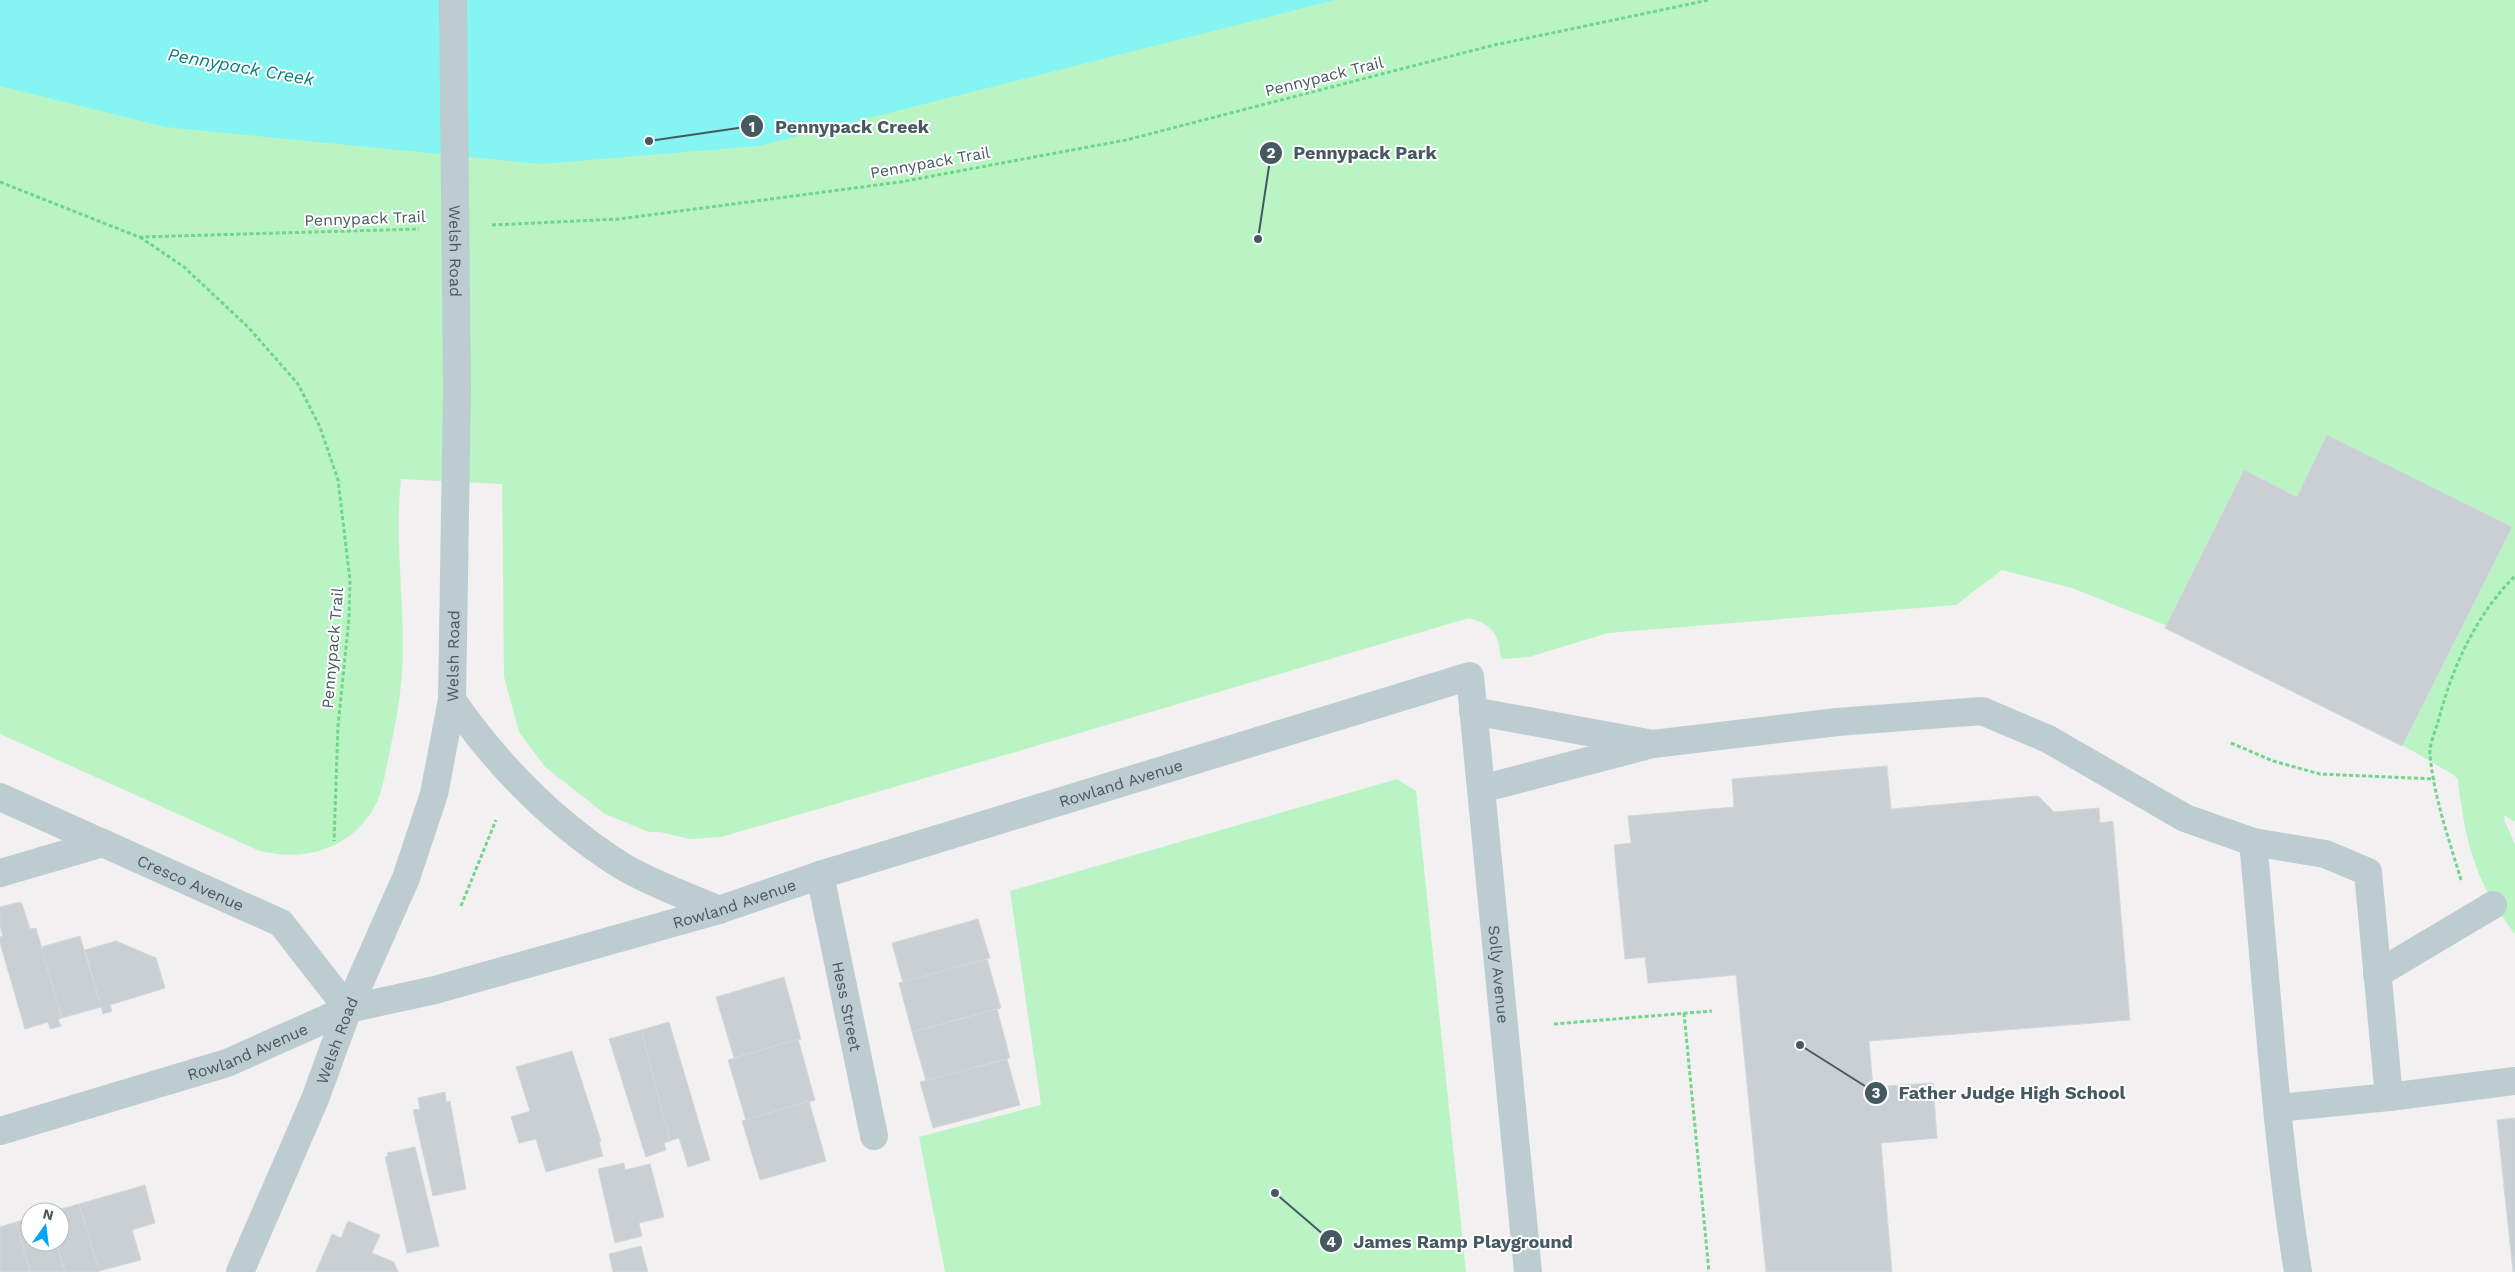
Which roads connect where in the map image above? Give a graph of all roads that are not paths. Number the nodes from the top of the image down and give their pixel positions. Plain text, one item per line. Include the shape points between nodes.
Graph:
1 (453, 0) edge
2 (1470, 676) joint
3 (452, 700) junction
4 (1473, 711) junction
5 (1654, 744) junction
6 (1481, 789) junction
7 (0, 796) edge
8 (2254, 842) junction
9 (103, 843) junction
10 (0, 873) edge
11 (820, 875) junction
12 (718, 910) junction
13 (2485, 910) road end
14 (2377, 974) junction
15 (348, 1009) junction
16 (2515, 1081) edge
17 (2389, 1097) junction
18 (2278, 1108) junction
19 (0, 1131) edge
20 (874, 1136) dead end
21 (240, 1272) edge
22 (1528, 1272) edge
23 (2298, 1272) edge

1 - 3 street, Welsh Road, bridge via 457,390
2 - 4 street, Solly Avenue
2 - 11 street, Rowland Avenue
3 - 12 street via 480,740 555,817 622,867
3 - 15 street, Welsh Road via 434,794 421,837
4 - 5 street
4 - 6 street, Solly Avenue
5 - 6 street
5 - 8 street via 1837,722 1982,711 2048,739 2185,818
6 - 22 street, Solly Avenue
7 - 9 street, Cresco Avenue
8 - 14 street via 2326,854 2368,872
8 - 18 street
9 - 10 street
9 - 15 street, Cresco Avenue via 281,924
11 - 12 street, Rowland Avenue
11 - 20 street, Hess Street
12 - 15 street, Rowland Avenue via 435,990
13 - 14 street
14 - 17 street
15 - 19 street, Rowland Avenue via 227,1063
15 - 21 street, Welsh Road via 315,1099
16 - 17 street
17 - 18 street
18 - 23 street

